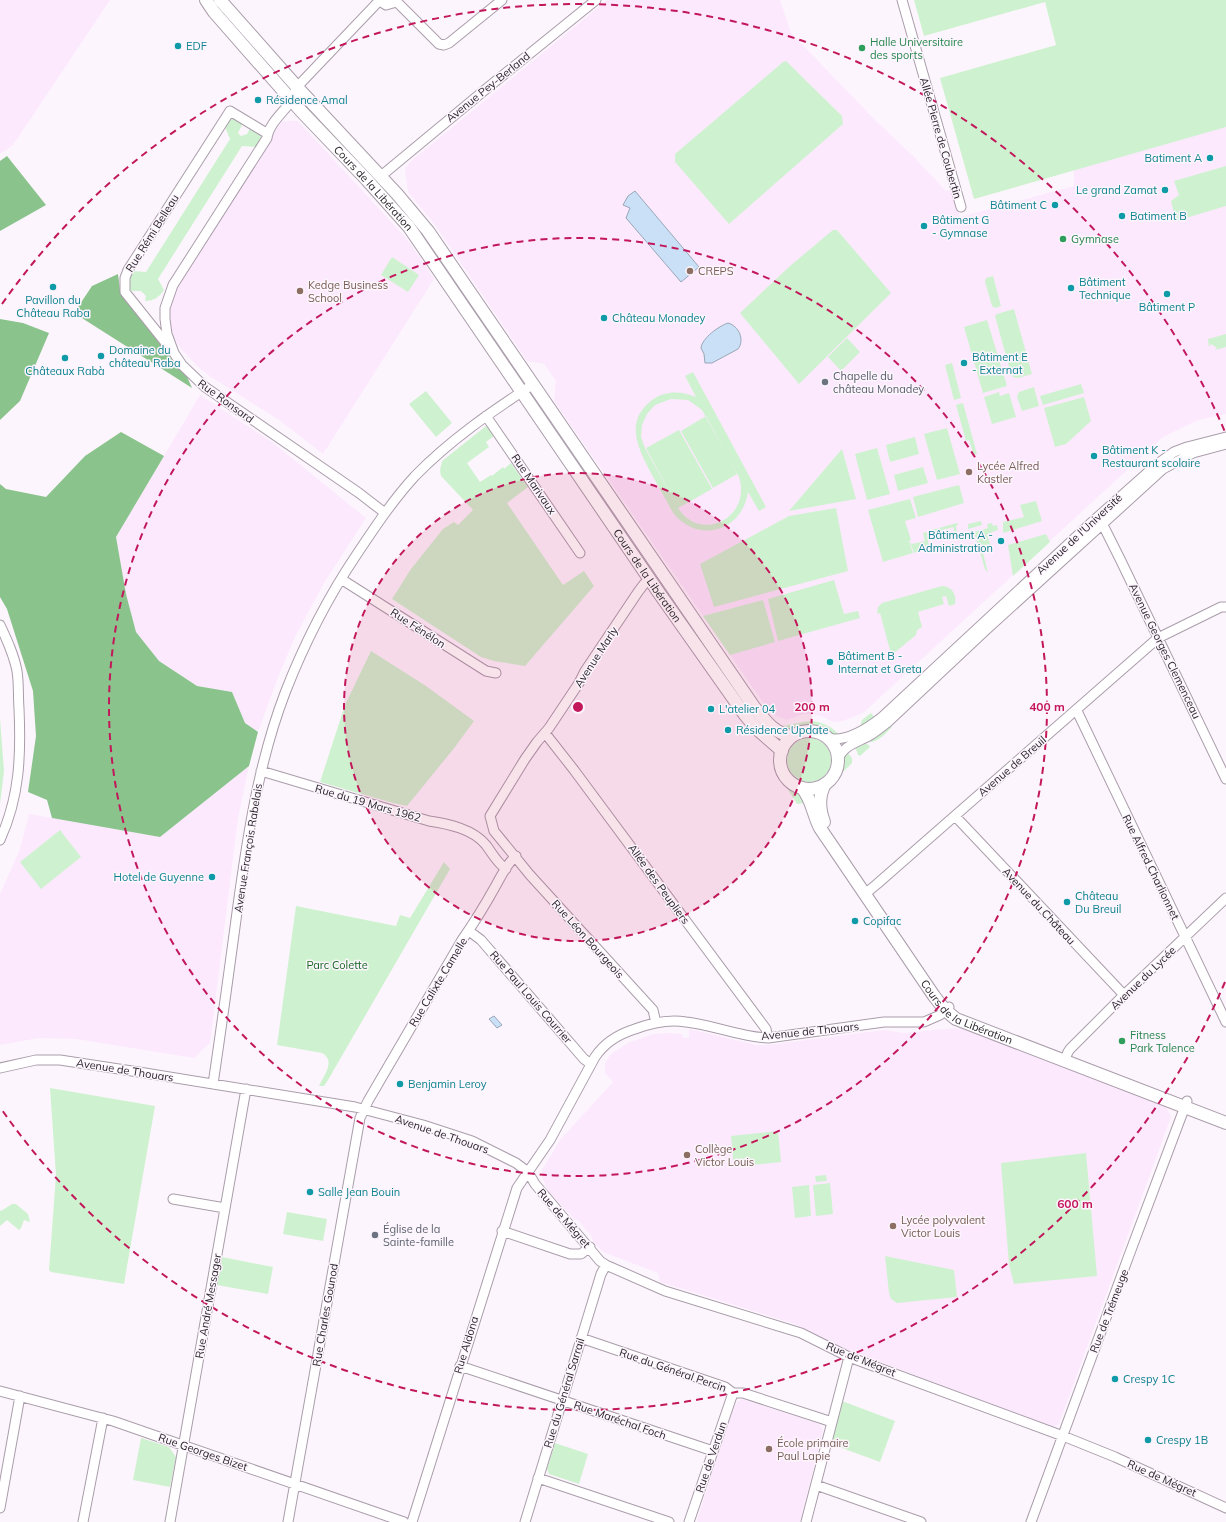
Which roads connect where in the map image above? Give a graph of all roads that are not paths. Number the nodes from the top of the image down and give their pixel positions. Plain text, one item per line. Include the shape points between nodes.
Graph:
1 (206, 0) edge
2 (220, 0) edge
3 (396, 0) edge
4 (502, 0) edge
5 (596, 0) edge
6 (902, 0) edge
7 (378, 1) edge
8 (226, 27) junction
9 (296, 87) junction
10 (292, 100) junction
11 (316, 126) junction
12 (340, 132) junction
13 (268, 134) junction
14 (381, 176) junction
15 (961, 207) dead end
16 (469, 314) junction
17 (174, 353) junction
18 (532, 385) junction
19 (521, 392) junction
20 (486, 416) junction
21 (1224, 441) edge
22 (1183, 453) junction
23 (616, 506) junction
24 (385, 513) junction
25 (1102, 524) junction
26 (580, 553) dead end
27 (341, 579) junction
28 (650, 580) junction
29 (1226, 607) edge
30 (0, 625) edge
31 (983, 628) junction
32 (706, 638) junction
33 (1158, 638) junction
34 (496, 673) dead end
35 (1077, 711) junction
36 (545, 733) junction
37 (792, 736) junction
38 (827, 738) junction
39 (782, 751) junction
40 (838, 760) junction
41 (261, 771) junction
42 (1226, 779) edge
43 (825, 784) junction
44 (802, 788) junction
45 (490, 816) joint
46 (955, 816) junction
47 (0, 840) edge
48 (516, 856) junction
49 (506, 869) junction
50 (867, 892) junction
51 (1226, 898) edge
52 (469, 931) junction
53 (1185, 937) junction
54 (1124, 995) junction
55 (947, 1009) junction
56 (1226, 1022) edge
57 (656, 1023) junction
58 (768, 1038) junction
59 (1065, 1058) junction
60 (591, 1064) junction
61 (0, 1068) edge
62 (213, 1084) junction
63 (246, 1089) junction
64 (1186, 1104) junction
65 (364, 1109) junction
66 (1226, 1116) edge
67 (1226, 1123) edge
68 (528, 1172) junction
69 (173, 1199) dead end
70 (225, 1208) junction
71 (502, 1231) junction
72 (590, 1247) junction
73 (606, 1265) junction
74 (581, 1338) junction
75 (849, 1357) junction
76 (460, 1366) junction
77 (0, 1391) edge
78 (733, 1393) junction
79 (20, 1396) junction
80 (562, 1400) junction
81 (103, 1418) junction
82 (832, 1422) junction
83 (1063, 1436) junction
84 (183, 1446) junction
85 (713, 1451) junction
86 (538, 1478) junction
87 (295, 1484) junction
88 (816, 1485) junction
89 (0, 1508) edge
90 (1226, 1508) edge
91 (83, 1522) edge
92 (170, 1522) edge
93 (288, 1522) edge
94 (404, 1522) edge
95 (412, 1522) edge
96 (525, 1522) edge
97 (670, 1522) edge
98 (689, 1522) edge
99 (806, 1522) edge
100 (921, 1522) edge
101 (1031, 1522) edge

1 - 8 main road, Cours de la Libération
2 - 9 main road, Cours de la Libération
3 - 4 street via 439,44 444,45
3 - 7 street via 386,5
5 - 14 street, Avenue Pey-Berland
6 - 15 street, Allée Pierre de Coubertin
7 - 9 street
8 - 9 main road via 243,36 286,84
8 - 10 main road, Cours de la Libération
9 - 10 street
9 - 12 main road, Cours de la Libération
10 - 11 main road, Cours de la Libération
10 - 12 main road
10 - 13 street, Rue Ronsard
11 - 14 main road via 336,138 368,170
11 - 16 main road, Cours de la Libération via 409,227
12 - 14 main road, Cours de la Libération
13 - 17 street, Rue Ronsard via 173,285 165,308 165,319
13 - 17 street, Rue Rémi Belleau via 230,111 124,278 125,292
14 - 18 main road, Cours de la Libération via 428,231
16 - 18 main road via 487,328 517,372
16 - 19 main road, Cours de la Libération
17 - 24 street, Rue Ronsard via 205,388
18 - 19 street
18 - 23 main road, Cours de la Libération
19 - 20 street, Avenue François Rabelais
19 - 23 main road via 529,395 535,402 600,492
19 - 28 main road, Cours de la Libération
20 - 24 street, Avenue François Rabelais via 431,460 396,497
20 - 26 street, Rue Marivaux
21 - 22 street, Avenue de l'Université
22 - 25 street, Avenue de l'Université via 1143,485
22 - 31 street, Avenue de l'Université via 1174,452 1156,464 1092,521
23 - 32 main road, Cours de la Libération
24 - 27 street, Avenue François Rabelais
25 - 31 street, Avenue de l'Université
25 - 33 street, Avenue Georges Clemenceau
27 - 34 street, Rue Fénélon via 486,672
27 - 41 street, Avenue François Rabelais via 316,622 292,674
28 - 32 main road via 659,583 688,621
28 - 36 street, Avenue Marly via 638,592
28 - 39 main road, Cours de la Libération via 745,715
29 - 33 street, Avenue de Breuil via 1221,607
30 - 47 street via 17,672 21,738 18,781
31 - 38 street, Avenue de l'Université via 870,726 845,738
31 - 40 street, Avenue de l'Université via 888,722 872,734 848,746
32 - 37 main road, Cours de la Libération via 765,721 779,733
33 - 35 street, Avenue de Breuil
33 - 42 street, Avenue Georges Clemenceau
35 - 46 street, Avenue de Breuil
35 - 53 street, Rue Alfred Charlionnet
36 - 45 street, Avenue Marly via 525,759
36 - 58 street, Allée des Peupliers via 766,1029
37 - 38 main road via 809,731
37 - 39 main road
38 - 40 main road via 835,748
39 - 44 main road via 783,772 792,783
40 - 43 main road via 835,773
41 - 49 street, Rue du 19 Mars 1962 via 429,821 456,826 476,834 496,861
41 - 62 street, Avenue François Rabelais via 246,845
43 - 44 main road via 814,789
43 - 50 main road, Cours de la Libération via 820,799 824,822
44 - 50 main road, Cours de la Libération via 815,820
45 - 48 street, Rue Léon Bourgeois via 494,831
46 - 50 street, Avenue de Breuil
46 - 54 street, Avenue du Château
48 - 49 street, Rue Calixte Camelle
48 - 57 street, Rue Léon Bourgeois via 530,875 652,1010
49 - 52 street, Rue Calixte Camelle
50 - 55 main road, Cours de la Libération
51 - 53 street, Avenue du Lycée
52 - 60 street, Rue Paul Louis Courrier via 481,940
52 - 65 street, Rue Calixte Camelle
53 - 54 street, Avenue du Lycée
53 - 56 street, Rue Alfred Charlionnet
54 - 59 street, Avenue du Lycée via 1070,1049
55 - 58 street, Avenue de Thouars via 924,1022 884,1022
55 - 59 main road, Cours de la Libération
57 - 58 street, Avenue de Thouars via 685,1021 752,1037
57 - 60 street, Avenue de Thouars via 612,1039 599,1051
59 - 64 main road, Cours de la Libération
60 - 68 street, Avenue de Thouars via 550,1140
61 - 62 street, Avenue de Thouars via 29,1061 60,1060
62 - 63 street, Avenue de Thouars
63 - 65 street, Avenue de Thouars
63 - 70 street, Rue André Messager
64 - 66 main road, Cours de la Libération
64 - 67 main road, Cours de la Libération
64 - 83 street, Rue de Trémeuge
65 - 68 street, Avenue de Thouars via 472,1141 516,1163
65 - 87 street, Rue Charles Gounod via 360,1118
68 - 71 street, Rue Aldona via 516,1188
68 - 72 street, Rue de Mégret via 535,1184
69 - 70 street
70 - 84 street, Rue André Messager
71 - 72 street via 570,1254 581,1254
71 - 76 street, Rue Aldona
72 - 73 street, Rue de Mégret
73 - 74 street, Rue du Général Sarrail
73 - 75 street, Rue de Mégret via 665,1291 800,1333
74 - 78 street, Rue du Général Percin via 725,1386
74 - 80 street, Rue du Général Sarrail
75 - 82 street
75 - 83 street, Rue de Mégret
76 - 80 street, Rue Maréchal Foch
76 - 95 street, Rue Aldona
77 - 79 street, Rue Georges Bizet
78 - 82 street, Rue du Général Percin via 743,1393
78 - 85 street, Rue de Verdun
79 - 81 street, Rue Georges Bizet
79 - 89 street
80 - 85 street, Rue Maréchal Foch
80 - 86 street, Rue du Général Sarrail
81 - 84 street, Rue Georges Bizet
81 - 91 street
82 - 88 street
83 - 90 street, Rue de Mégret via 1155,1474
83 - 101 street, Rue de Trémeuge
84 - 87 street, Rue Georges Bizet
84 - 92 street, Rue André Messager
85 - 98 street, Rue de Verdun
86 - 96 street, Rue du Général Sarrail
86 - 97 street
87 - 93 street, Rue Charles Gounod
87 - 94 street, Rue Georges Bizet
88 - 99 street
88 - 100 street

